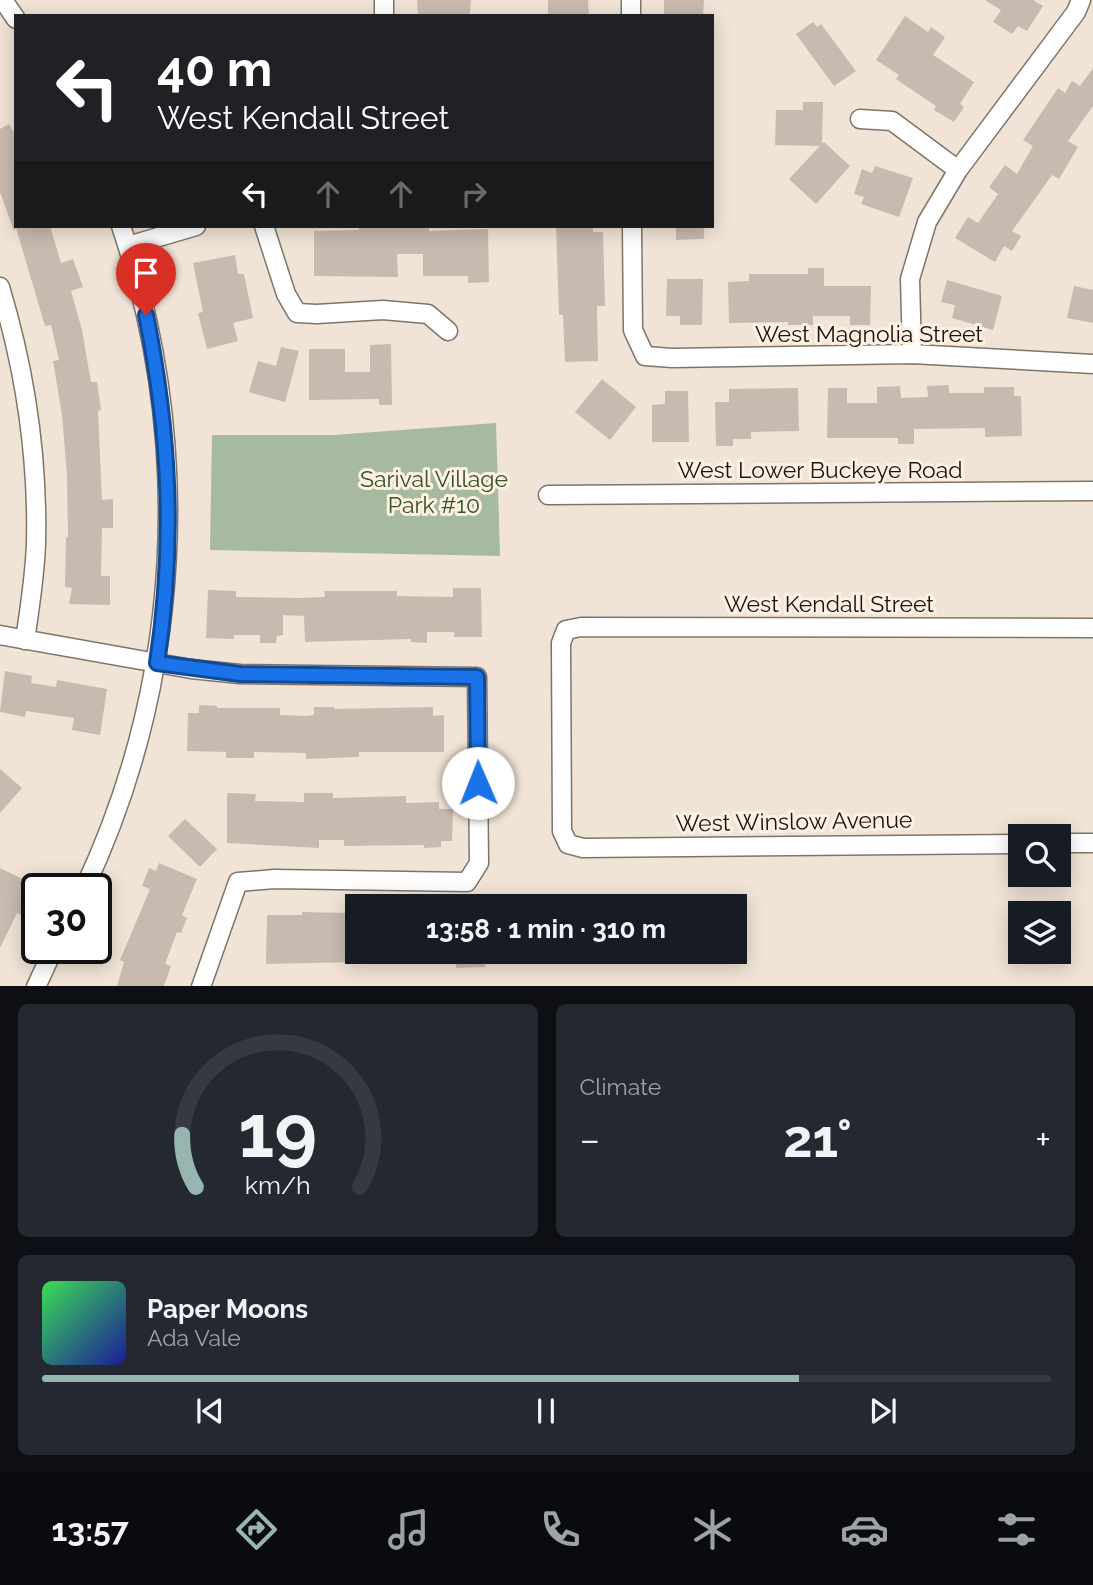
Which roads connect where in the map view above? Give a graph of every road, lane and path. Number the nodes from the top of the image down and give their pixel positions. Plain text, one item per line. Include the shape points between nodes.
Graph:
1 (3, 0) edge
2 (1081, 0) edge
3 (14, 16) edge
4 (860, 119) dead end
5 (958, 170) junction
6 (122, 228) edge
7 (189, 228) edge
8 (265, 228) edge
9 (632, 228) edge
10 (128, 246) junction
11 (0, 287) edge
12 (448, 331) dead end
13 (7, 334) edge
14 (912, 354) junction
15 (1093, 364) edge
16 (1093, 491) edge
17 (548, 495) dead end
18 (1093, 628) edge
19 (0, 635) edge
20 (25, 640) junction
21 (157, 663) junction
22 (1093, 843) edge
23 (568, 844) joint
24 (1008, 844) edge
25 (1071, 844) edge
26 (91, 873) edge
27 (46, 964) edge
28 (36, 986) edge
29 (201, 986) edge

1 - 3 street
2 - 5 street
4 - 5 street via 892,121
5 - 14 street via 927,222 910,279
6 - 10 street
7 - 10 street
8 - 12 street via 286,294 297,313 383,310 428,314
9 - 14 street, West Magnolia Street via 633,330 645,356
10 - 21 street via 155,359 167,445 169,550
11 - 13 street
13 - 20 street via 29,412 36,502 34,576
14 - 15 street, West Magnolia Street
16 - 17 street, West Lower Buckeye Road
18 - 23 street, West Kendall Street via 581,626 566,630 561,643 562,831
19 - 20 street
20 - 21 street
21 - 26 street via 141,737 117,813
21 - 29 street via 240,674 477,677 479,863 467,882 238,881
22 - 25 street
23 - 24 street, West Winslow Avenue via 583,848
27 - 28 street

